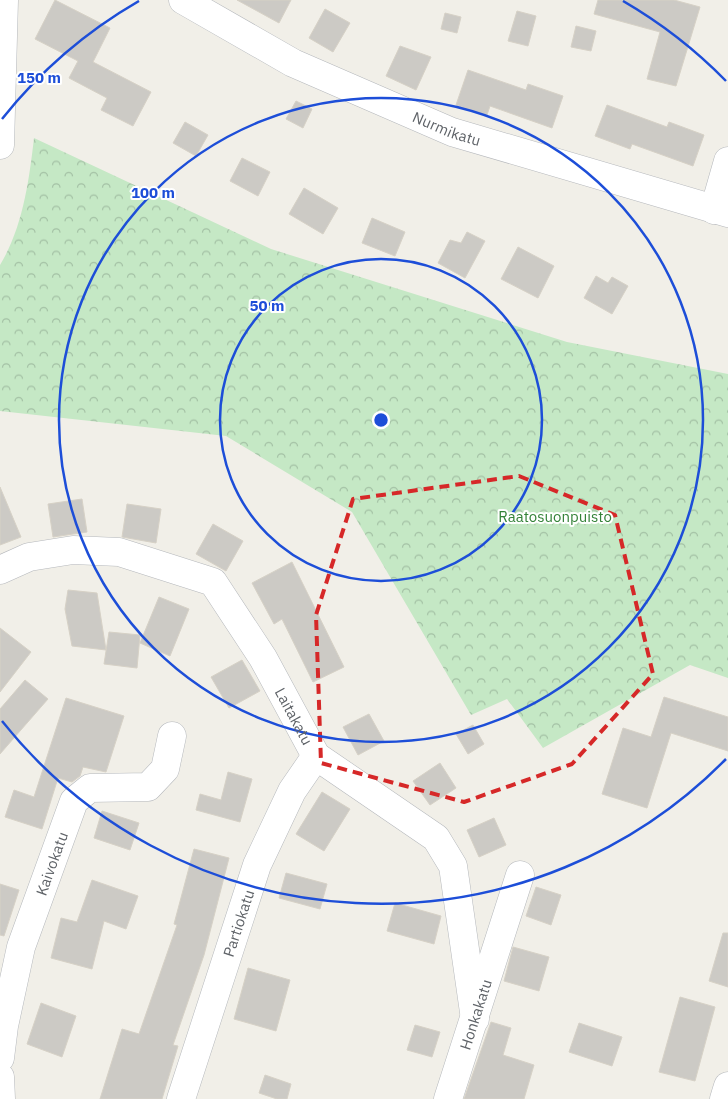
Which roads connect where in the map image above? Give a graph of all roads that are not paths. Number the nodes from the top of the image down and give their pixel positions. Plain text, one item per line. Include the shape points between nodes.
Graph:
1 (4, 0) edge
2 (183, 0) edge
3 (0, 145) edge
4 (728, 161) edge
5 (721, 211) edge
6 (0, 570) edge
7 (172, 736) dead end
8 (316, 756) junction
9 (520, 875) dead end
10 (475, 1019) junction
11 (0, 1058) edge
12 (0, 1077) edge
13 (728, 1086) edge
14 (1, 1099) edge
15 (181, 1099) edge
16 (448, 1099) edge
17 (724, 1099) edge

1 - 3 street
2 - 5 street, Nurmikatu via 294,63 452,132
4 - 5 street
6 - 8 street, Laitakatu via 29,558 73,550 119,552 214,582 263,658
7 - 11 street, Kaivokatu via 165,770 148,787 90,788 74,802 21,947
8 - 10 street, Laitakatu via 436,838 449,859 453,866
8 - 15 street, Partiokatu via 292,791 257,865
9 - 10 street, Honkakatu
10 - 16 street, Honkakatu
12 - 14 street
13 - 17 street

